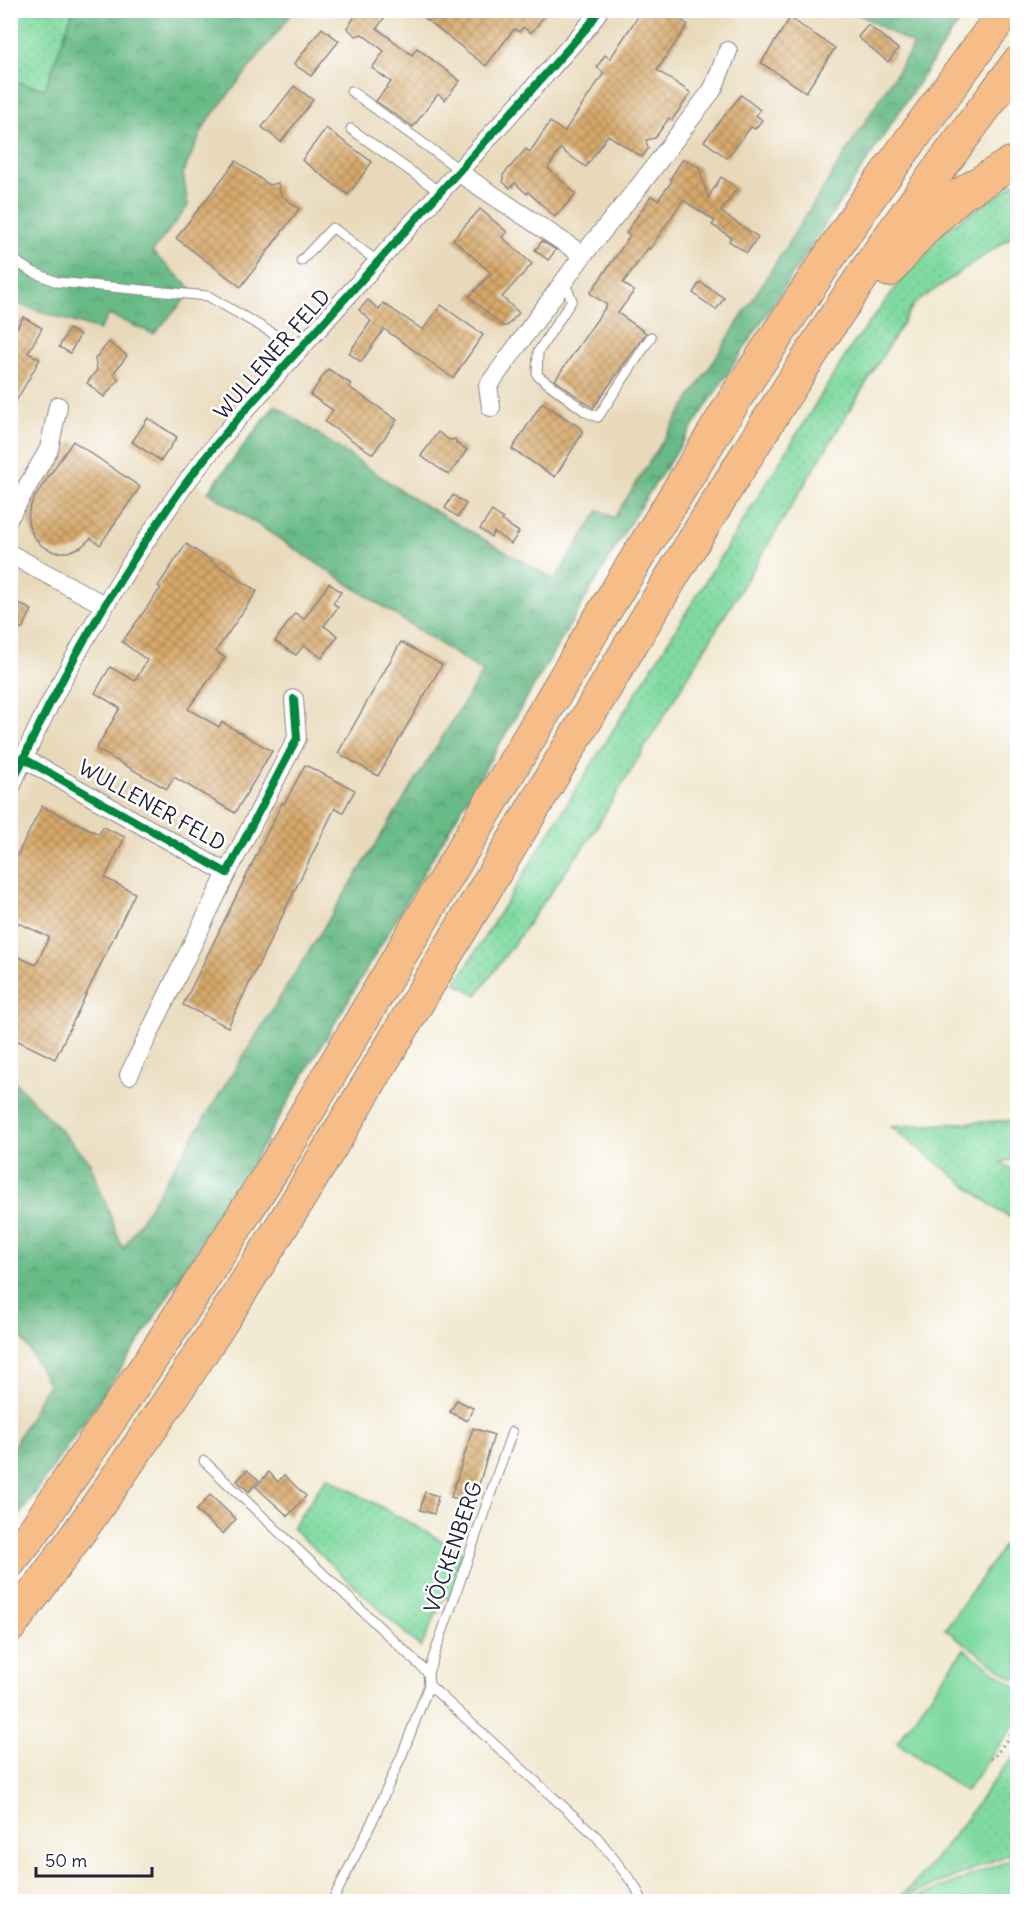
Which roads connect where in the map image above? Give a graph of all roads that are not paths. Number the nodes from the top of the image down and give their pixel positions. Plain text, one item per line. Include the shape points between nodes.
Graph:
1 (599, 10) edge
2 (1006, 10) edge
3 (728, 51) dead end
4 (1017, 63) edge
5 (351, 91) dead end
6 (351, 129) dead end
7 (1017, 162) edge
8 (459, 171) junction
9 (440, 192) junction
10 (10, 255) edge
11 (583, 255) junction
12 (301, 261) dead end
13 (378, 262) junction
14 (564, 282) junction
15 (824, 334) junction
16 (651, 337) dead end
17 (298, 351) junction
18 (58, 406) dead end
19 (491, 407) dead end
20 (10, 516) edge
21 (10, 554) edge
22 (105, 606) junction
23 (294, 699) dead end
24 (23, 759) junction
25 (10, 789) edge
26 (227, 873) junction
27 (129, 1075) dead end
28 (512, 1432) dead end
29 (204, 1461) dead end
30 (10, 1561) edge
31 (10, 1626) edge
32 (428, 1673) junction
33 (429, 1685) junction
34 (332, 1902) edge
35 (643, 1902) edge

1 - 8 street, WULLENER FELD
2 - 30 highway via 865,203 738,394 281,1156 160,1346
3 - 11 street via 713,89
4 - 15 highway via 897,226
5 - 8 lane
6 - 9 lane
7 - 15 highway via 960,195
8 - 9 street, WULLENER FELD
8 - 11 street
9 - 13 street, WULLENER FELD
10 - 17 lane via 33,272 57,282 208,296
11 - 14 street
12 - 13 lane via 332,228
13 - 17 street, WULLENER FELD
14 - 16 lane via 572,300 538,352 537,375 586,412 598,417
14 - 19 street via 488,386
15 - 31 highway via 688,550 198,1361 75,1541
17 - 22 street, WULLENER FELD via 194,472
18 - 20 street via 50,449
21 - 22 street
22 - 24 street, WULLENER FELD
23 - 26 street, WULLENER FELD via 297,738
24 - 25 street, WULLENER FELD
24 - 26 street, WULLENER FELD
26 - 27 street, WULLENER FELD
28 - 32 lane, VÖCKENBERG
29 - 32 lane
32 - 33 lane
33 - 34 lane via 402,1755
33 - 35 lane via 597,1837

